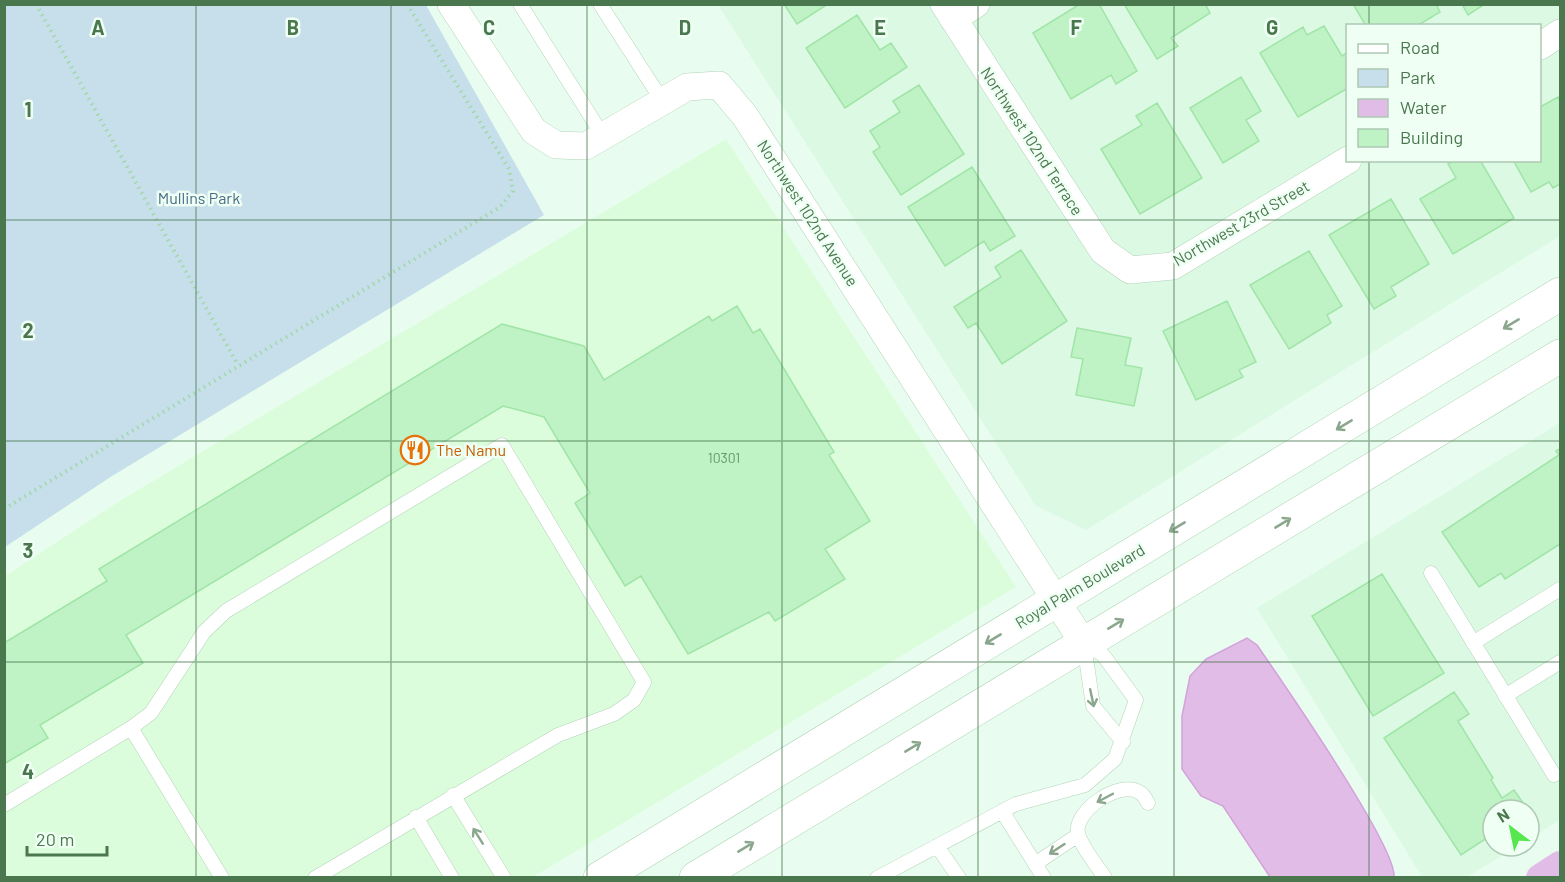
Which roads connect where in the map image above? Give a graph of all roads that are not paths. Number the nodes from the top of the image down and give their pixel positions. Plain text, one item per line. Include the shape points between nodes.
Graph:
1 (452, 4) edge
2 (520, 4) edge
3 (600, 4) edge
4 (976, 4) edge
5 (948, 12) edge
6 (1560, 33) edge
7 (1541, 44) edge
8 (663, 102) junction
9 (603, 135) junction
10 (1346, 161) edge
11 (1130, 270) joint
12 (1560, 294) edge
13 (1560, 356) edge
14 (1431, 573) dead end
15 (1560, 589) edge
16 (1056, 601) junction
17 (1473, 642) junction
18 (1084, 644) junction
19 (1560, 662) edge
20 (1505, 696) junction
21 (131, 728) junction
22 (1123, 742) junction
23 (1554, 776) dead end
24 (453, 795) junction
25 (1148, 803) dead end
26 (4, 805) edge
27 (1002, 811) junction
28 (416, 817) junction
29 (1078, 835) junction
30 (937, 846) junction
31 (1035, 864) junction
32 (222, 878) edge
33 (315, 878) edge
34 (452, 878) edge
35 (504, 878) edge
36 (600, 878) edge
37 (696, 878) edge
38 (877, 878) edge
39 (959, 878) edge
40 (1044, 878) edge
41 (1105, 878) edge

1 - 9 street, Northwest 102nd Avenue via 534,131 555,145 586,146
2 - 9 lane
3 - 8 lane
4 - 5 street
5 - 11 street, Northwest 102nd Terrace via 1103,251
6 - 7 street
8 - 9 street, Northwest 102nd Avenue
8 - 16 street, Northwest 102nd Avenue via 687,87 719,85 745,116
10 - 11 street, Northwest 23rd Street via 1173,266
12 -> 16 main road, Royal Palm Boulevard
18 -> 13 main road
14 - 17 lane
15 - 17 lane
16 - 18 street, Northwest 102nd Avenue
16 -> 36 main road, Royal Palm Boulevard
17 - 20 lane
18 -> 22 lane via 1093,706
18 - 22 lane via 1103,656 1136,700
37 -> 18 main road
19 - 20 lane
20 - 23 lane
21 - 24 lane via 151,713 204,632 226,611 502,445 644,682 634,700 614,714 558,735
21 - 26 lane
21 - 32 lane
22 - 27 lane via 1115,759 1085,785
24 - 28 lane
35 -> 24 lane
25 -> 29 lane via 1132,789 1119,791 1084,810 1078,822
27 - 30 lane
27 - 31 lane
28 - 33 lane
28 - 34 lane
29 -> 31 lane
29 - 41 lane
30 - 38 lane
30 - 39 lane
31 - 40 lane

